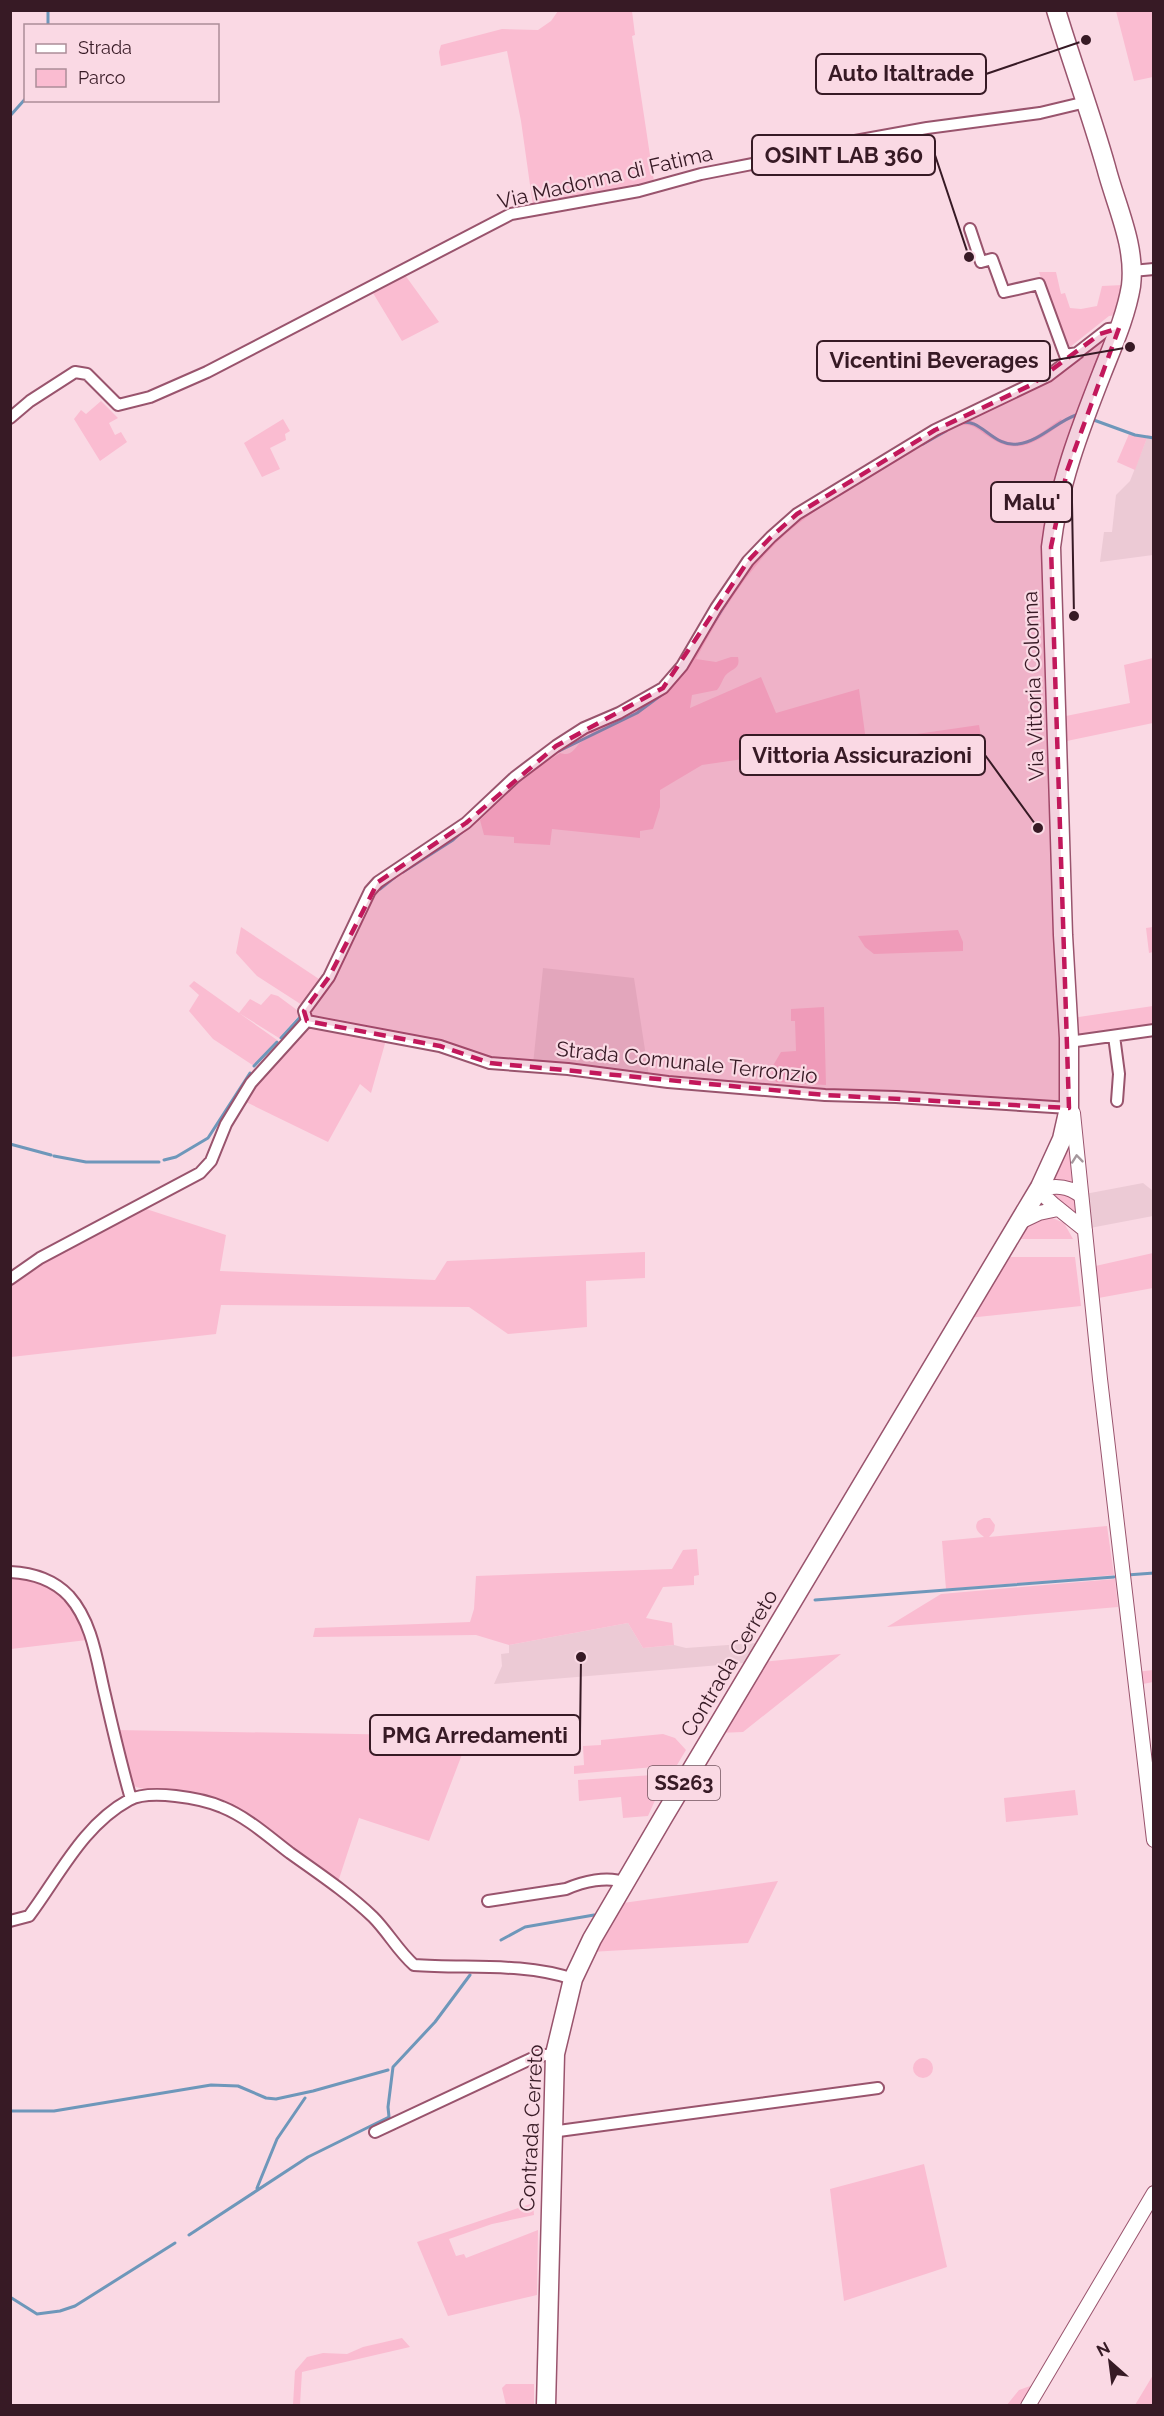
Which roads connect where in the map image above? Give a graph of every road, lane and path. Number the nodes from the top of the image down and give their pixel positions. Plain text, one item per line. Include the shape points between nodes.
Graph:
1 (1056, 10) edge
2 (1086, 102) junction
3 (970, 229) dead end
4 (1154, 269) edge
5 (1132, 272) junction
6 (1119, 328) junction
7 (1078, 353) junction
8 (10, 418) edge
9 (307, 1021) junction
10 (1154, 1030) edge
11 (1114, 1036) junction
12 (1069, 1042) junction
13 (1117, 1101) dead end
14 (1069, 1108) junction
15 (1038, 1190) junction
16 (1081, 1196) junction
17 (1058, 1209) junction
18 (1020, 1222) junction
19 (1085, 1230) junction
20 (10, 1280) edge
21 (10, 1572) edge
22 (131, 1799) junction
23 (1154, 1840) edge
24 (625, 1883) junction
25 (488, 1901) dead end
26 (10, 1921) edge
27 (573, 1979) junction
28 (555, 2054) junction
29 (878, 2088) dead end
30 (375, 2132) dead end
31 (551, 2132) junction
32 (1154, 2193) edge
33 (546, 2406) edge
34 (1028, 2406) edge

1 - 2 main road, Via Vittoria Colonna / SS263
2 - 5 main road, Via Vittoria Colonna / SS263 via 1128,243
2 - 8 street, Via Madonna di Fatima via 848,142 639,191 511,214 207,372 150,397 118,405 87,374 75,372
3 - 7 street via 981,262 992,259 1004,292 1039,284 1065,355
4 - 5 street
5 - 6 main road, Via Vittoria Colonna / SS263
6 - 7 street via 1108,329
6 - 12 main road, Via Vittoria Colonna / SS263 via 1067,471 1051,547
7 - 9 street via 1048,376 935,430 797,514 748,561 682,666 663,688 556,746 515,777 466,823 378,882 329,977 304,1011
9 - 14 street, Strada Comunale Terronzio via 440,1046 490,1063 815,1094
9 - 20 street via 250,1083 226,1124 211,1161 200,1173 40,1258
10 - 11 street
11 - 12 street
11 - 13 street via 1119,1074
12 - 14 main road, Via Vittoria Colonna / SS263
14 - 15 main road, Via Vittoria Colonna / SS263 via 1055,1158
16 -> 14 street via 1073,1113
15 - 16 street via 1064,1187
15 - 17 street
15 - 18 main road, Via Vittoria Colonna / SS263
16 - 19 street
17 - 18 street
17 - 19 street
18 - 24 main road, Contrada Cerreto / SS263
19 - 23 street
21 - 22 street via 49,1581 79,1609 98,1662
22 - 26 street via 85,1838 29,1916
22 - 27 street via 160,1795 200,1799 243,1818 374,1918 414,1965 552,1972
24 - 25 street via 615,1879
24 - 27 main road, Contrada Cerreto / SS263
27 - 28 main road, Contrada Cerreto / SS263
28 - 30 street via 537,2056
28 - 31 main road, Contrada Cerreto / SS263
29 - 31 street
31 - 33 main road, Contrada Cerreto / SS263
32 - 34 street

